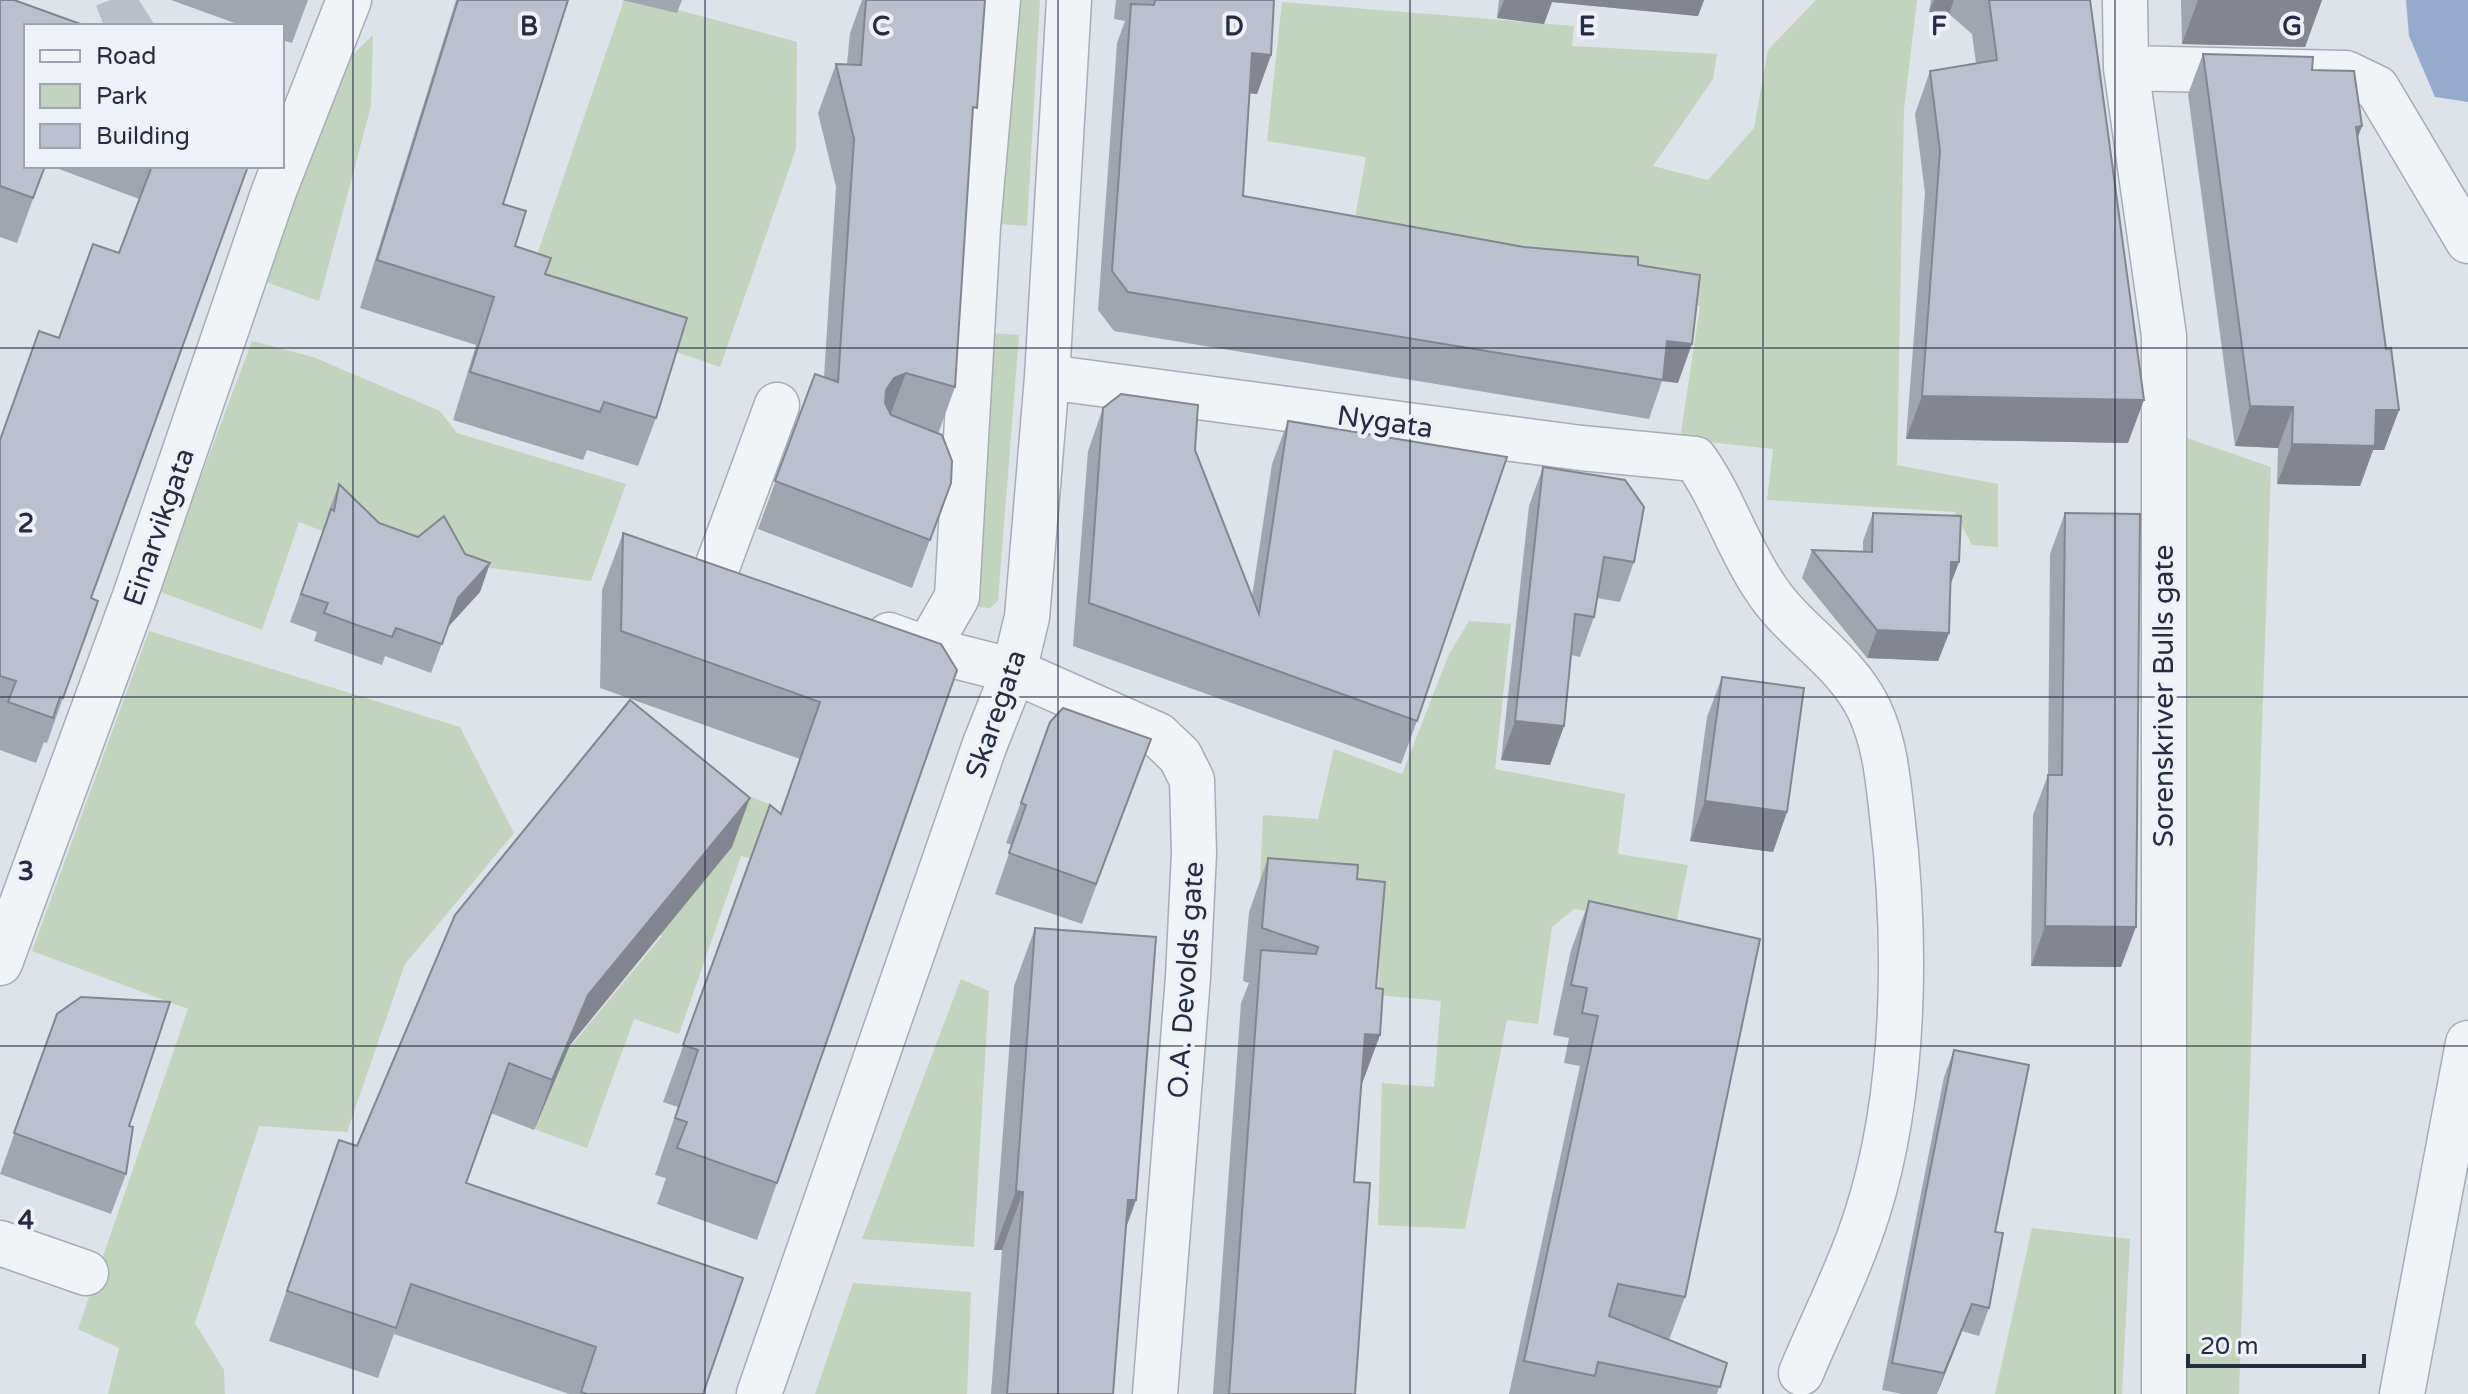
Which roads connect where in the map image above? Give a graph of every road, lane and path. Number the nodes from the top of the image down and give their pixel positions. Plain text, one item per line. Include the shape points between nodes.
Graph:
1 (349, 0) edge
2 (998, 0) edge
3 (1069, 0) edge
4 (2125, 0) edge
5 (2126, 68) junction
6 (297, 84) edge
7 (284, 125) edge
8 (270, 168) edge
9 (2468, 241) edge
10 (1047, 377) junction
11 (777, 405) dead end
12 (921, 456) edge
13 (964, 471) junction
14 (673, 556) edge
15 (716, 570) junction
16 (758, 586) edge
17 (857, 623) edge
18 (927, 649) junction
19 (1014, 671) junction
20 (0, 963) edge
21 (2468, 1043) edge
22 (0, 1243) edge
23 (86, 1273) dead end
24 (1801, 1373) dead end
25 (759, 1394) edge
26 (1155, 1394) edge
27 (2164, 1394) edge
28 (2402, 1394) edge

1 - 6 street, Einarvikgata
2 - 13 street
3 - 10 street, Skaregata
4 - 5 street, Sorenskriver Bulls gate
5 - 9 street via 2346,73 2377,88
5 - 27 street, Sorenskriver Bulls gate via 2164,336
6 - 7 street, Einarvikgata
8 - 20 street, Einarvikgata via 135,596
10 - 19 street, Skaregata via 1027,617
10 - 24 street, Nygata via 1695,459 1763,585 1789,619 1840,666 1869,709 1885,755 1901,888 1900,1032 1878,1173 1867,1214
11 - 15 street
12 - 13 street
13 - 18 street via 957,597
14 - 15 street
15 - 16 street
17 - 18 street, O.A. Devolds gate
18 - 19 street, O.A. Devolds gate
19 - 25 street, Skaregata
19 - 26 street, O.A. Devolds gate via 1158,735 1180,756 1192,780 1188,977
21 - 28 street
22 - 23 street

